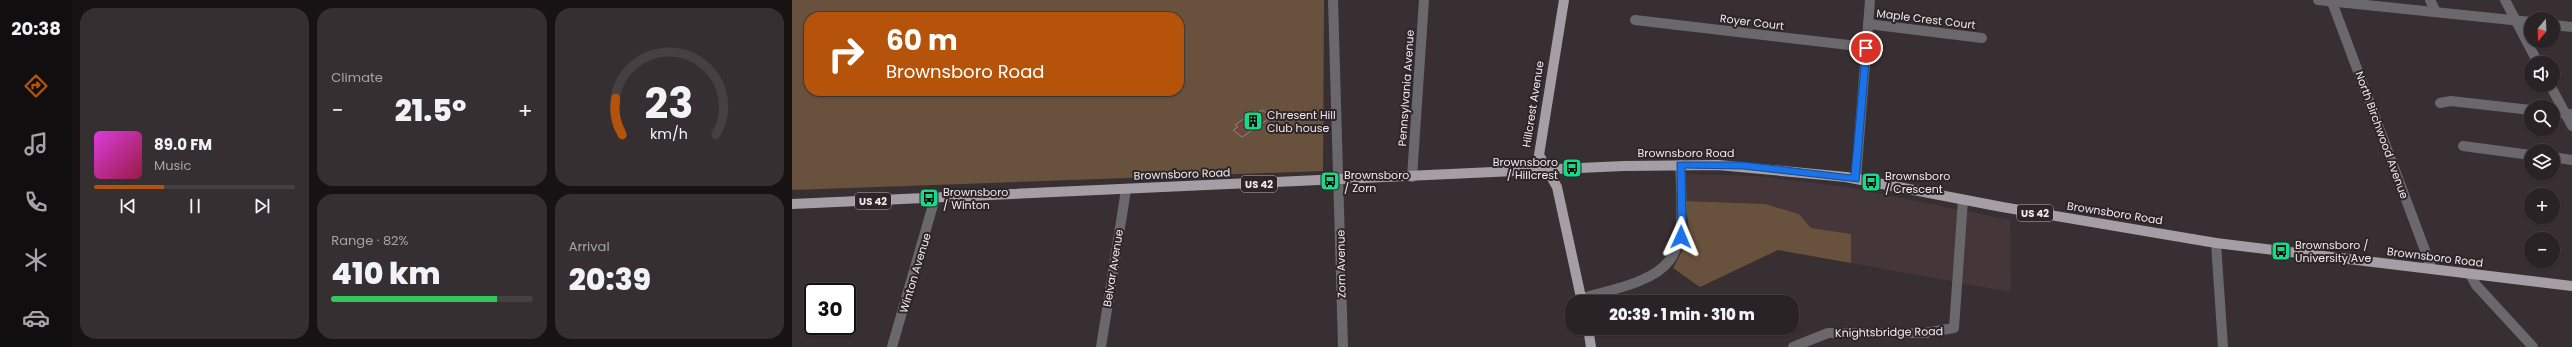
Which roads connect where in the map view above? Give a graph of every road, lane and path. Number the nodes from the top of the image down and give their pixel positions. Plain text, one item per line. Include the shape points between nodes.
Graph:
1 (1333, 0) edge
2 (1424, 0) edge
3 (1564, 0) edge
4 (1870, 0) edge
5 (2318, 0) edge
6 (2430, 0) edge
7 (2505, 0) edge
8 (2332, 2) junction
9 (2356, 2) edge
10 (2436, 12) junction
11 (1635, 20) dead end
12 (2515, 21) junction
13 (2524, 22) edge
14 (1868, 24) junction
15 (2560, 26) edge
16 (2572, 27) edge
17 (1982, 38) dead end
18 (1866, 48) junction
19 (2534, 56) edge
20 (2555, 92) edge
21 (2440, 103) dead end
22 (2524, 109) edge
23 (2569, 114) edge
24 (2572, 126) edge
25 (2463, 146) dead end
26 (2524, 154) edge
27 (2560, 158) edge
28 (2572, 160) edge
29 (1680, 164) junction
30 (1546, 170) junction
31 (1412, 177) junction
32 (1856, 179) junction
33 (1338, 180) junction
34 (1126, 190) junction
35 (935, 198) junction
36 (1963, 200) junction
37 (792, 204) edge
38 (2216, 242) junction
39 (2432, 269) junction
40 (2470, 274) junction
41 (2572, 286) edge
42 (1581, 295) edge
43 (1597, 295) edge
44 (1589, 335) edge
45 (892, 347) edge
46 (1101, 347) edge
47 (1343, 347) edge
48 (1592, 347) edge
49 (1793, 347) edge
50 (2223, 347) edge
51 (2534, 347) edge

1 - 33 street, Zorn Avenue
2 - 31 street, Pennsylvania Avenue
3 - 30 main road, Hillcrest Avenue via 1539,143 1539,155
4 - 14 street
5 - 8 street
6 - 10 street
7 - 12 street
8 - 9 street
8 - 39 street, North Birchwood Avenue
9 - 10 street
10 - 12 street
11 - 18 street, Royer Court
12 - 13 street
12 - 19 street
14 - 17 street, Maple Crest Court
14 - 18 street
15 - 16 street
18 - 32 street
20 - 23 street
21 - 22 street via 2451,101
23 - 24 street
25 - 26 street
27 - 28 street
29 - 30 main road, Brownsboro Road / US 42
29 - 32 main road, Brownsboro Road / US 42 via 1743,166
29 - 43 street via 1682,232 1671,260 1643,280
30 - 31 main road, Brownsboro Road / US 42
30 - 42 main road, Hillcrest Avenue via 1556,184 1562,205
31 - 33 main road, Brownsboro Road / US 42
32 - 36 main road, Brownsboro Road / US 42
33 - 34 main road, Brownsboro Road / US 42
33 - 47 street, Zorn Avenue
34 - 35 main road, Brownsboro Road / US 42
34 - 46 street, Belvar Avenue
35 - 37 main road, Brownsboro Road / US 42
35 - 45 street, Winton Avenue
36 - 38 main road, Brownsboro Road / US 42
36 - 49 street, Knightsbridge Road via 1954,328 1924,333 1828,333
38 - 39 main road, Brownsboro Road / US 42
38 - 50 street
39 - 40 main road, Brownsboro Road / US 42
40 - 41 main road, Brownsboro Road / US 42
40 - 51 street via 2476,285
44 - 48 main road

